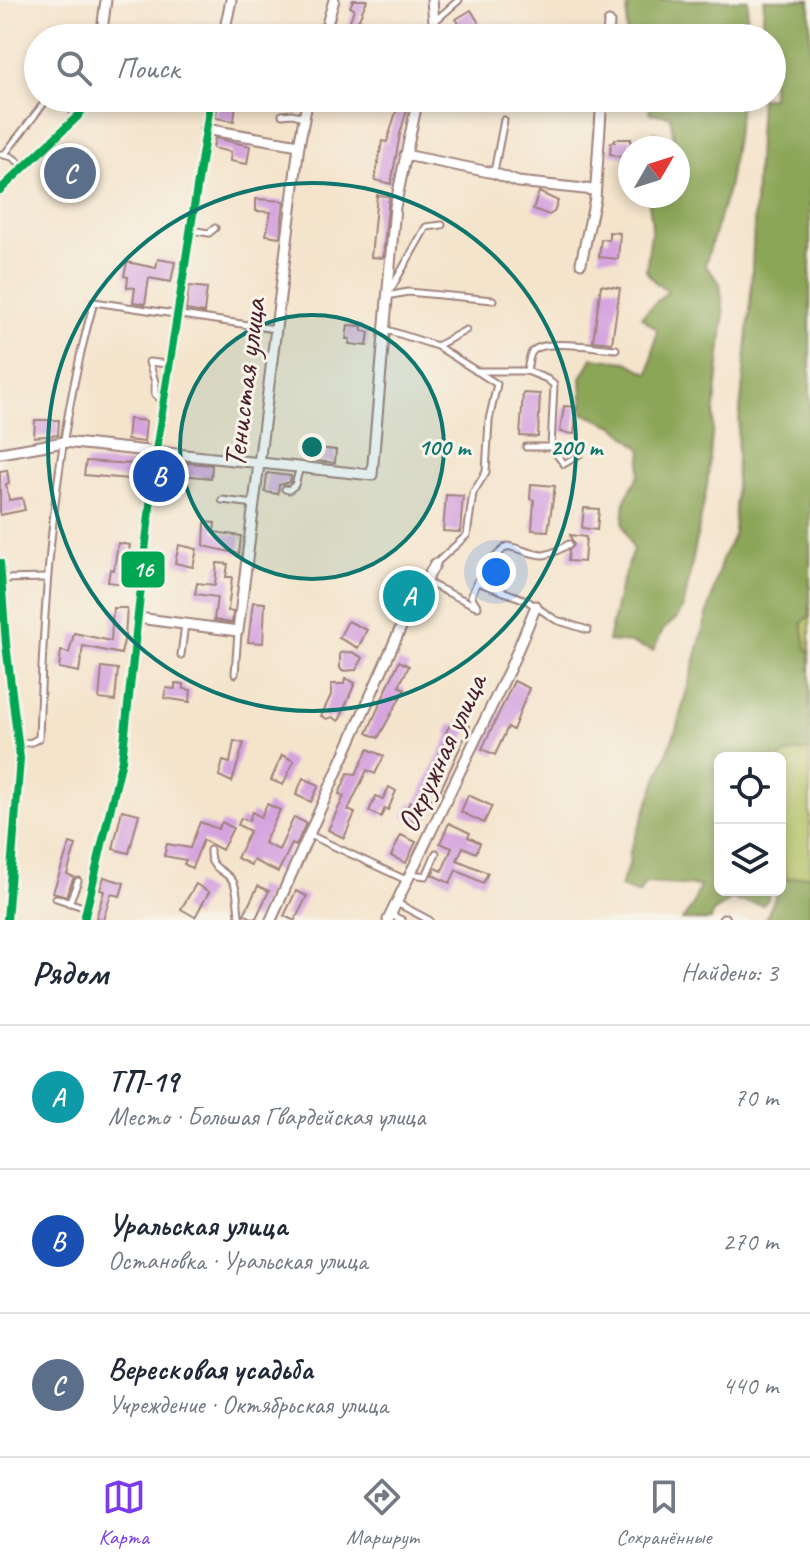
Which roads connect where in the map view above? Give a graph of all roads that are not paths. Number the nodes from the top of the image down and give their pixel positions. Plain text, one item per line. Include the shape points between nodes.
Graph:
1 (231, 0) edge
2 (334, 0) edge
3 (432, 0) edge
4 (459, 0) edge
5 (103, 4) edge
6 (434, 22) joint
7 (102, 24) edge
8 (226, 24) edge
9 (327, 24) edge
10 (36, 112) edge
11 (74, 112) edge
12 (81, 112) edge
13 (208, 112) edge
14 (305, 112) edge
15 (415, 112) edge
16 (601, 112) edge
17 (282, 115) dead end
18 (78, 116) junction
19 (304, 117) junction
20 (504, 120) dead end
21 (205, 129) junction
22 (299, 145) junction
23 (1, 154) edge
24 (405, 155) junction
25 (24, 166) junction
26 (494, 173) junction
27 (0, 190) edge
28 (594, 190) junction
29 (442, 225) dead end
30 (215, 228) dead end
31 (189, 230) junction
32 (581, 263) dead end
33 (386, 297) junction
34 (493, 300) dead end
35 (175, 315) junction
36 (383, 329) junction
37 (276, 330) junction
38 (466, 330) dead end
39 (437, 346) junction
40 (616, 349) dead end
41 (168, 364) junction
42 (475, 371) junction
43 (527, 371) junction
44 (163, 402) junction
45 (64, 442) junction
46 (526, 447) dead end
47 (551, 447) junction
48 (156, 451) junction
49 (0, 453) edge
50 (580, 454) dead end
51 (260, 463) junction
52 (300, 467) junction
53 (285, 489) dead end
54 (222, 500) dead end
55 (255, 504) junction
56 (569, 544) dead end
57 (0, 563) edge
58 (435, 564) joint
59 (47, 578) junction
60 (2, 579) junction
61 (426, 582) junction
62 (477, 582) junction
63 (536, 606) junction
64 (138, 618) junction
65 (185, 624) junction
66 (588, 630) dead end
67 (238, 631) junction
68 (3, 644) edge
69 (181, 655) dead end
70 (235, 674) dead end
71 (19, 744) junction
72 (309, 834) junction
73 (210, 850) dead end
74 (436, 853) dead end
75 (410, 878) junction
76 (78, 881) dead end
77 (56, 898) dead end
78 (69, 903) junction
79 (397, 903) junction
80 (86, 908) junction
81 (5, 912) edge
82 (390, 917) edge
83 (84, 920) edge
84 (240, 920) edge
85 (271, 920) edge
86 (402, 920) edge
87 (429, 920) edge

1 - 8 street
2 - 9 street
3 - 6 street
4 - 6 lane
5 - 7 street
10 - 23 lane
11 - 18 lane
12 - 18 street
13 - 21 street
14 - 19 street, Тенистая улица
15 - 24 street
16 - 28 street
17 - 19 lane
18 - 25 street
19 - 22 street, Тенистая улица
20 - 26 lane
21 - 22 street
21 - 31 street
22 - 37 street, Тенистая улица
23 - 25 lane
24 - 26 street
24 - 33 street
25 - 27 street
26 - 28 street via 518,182
28 - 32 street
29 - 33 lane via 426,227
30 - 31 lane via 209,233
31 - 35 street
33 - 34 lane via 408,292
33 - 36 street
35 - 37 lane
35 - 41 street
35 - 45 lane via 94,302
36 - 39 lane
36 - 52 street via 372,475
37 - 51 street, Тенистая улица
38 - 39 lane
39 - 42 lane
40 - 43 lane via 541,346 532,353
41 - 44 street
41 - 44 lane via 149,362 155,394
42 - 43 lane
42 - 58 lane via 497,384 486,472 473,493 467,535
43 - 47 lane via 554,385
44 - 48 street
45 - 48 street
45 - 49 street
45 - 59 lane
46 - 47 lane
47 - 50 lane via 564,464
48 - 51 street
48 - 64 street
51 - 52 street
51 - 55 street, Тенистая улица
52 - 53 lane via 295,485
54 - 55 lane
55 - 67 street, Тенистая улица
56 - 62 lane via 549,556 507,546 495,557 494,568
57 - 60 street
58 - 61 street
59 - 60 lane
59 - 71 lane via 39,738
60 - 68 street
61 - 62 lane via 478,607 471,596
61 - 72 street
62 - 63 lane
63 - 66 lane via 556,620
63 - 75 street, Окружная улица
64 - 65 street
64 - 80 street via 122,760
65 - 67 street
65 - 69 lane
67 - 70 lane, Тенистая улица
68 - 71 street
71 - 81 street
72 - 75 lane
72 - 85 street
73 - 84 lane via 214,868 236,886
74 - 75 lane via 426,876
75 - 79 street, Окружная улица
76 - 78 lane
77 - 78 lane
78 - 80 lane
79 - 82 street, Окружная улица
79 - 87 lane
80 - 83 street
82 - 86 lane

